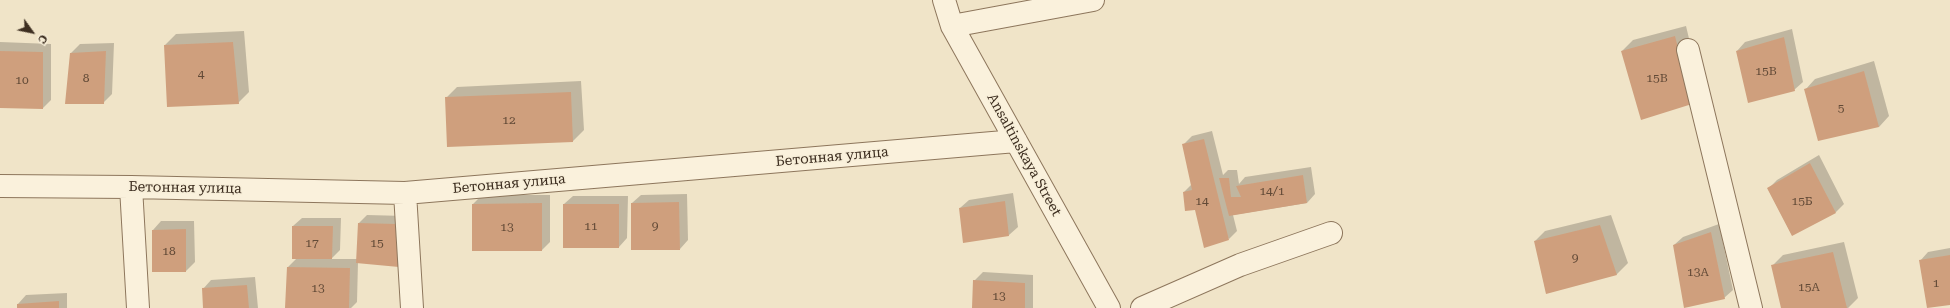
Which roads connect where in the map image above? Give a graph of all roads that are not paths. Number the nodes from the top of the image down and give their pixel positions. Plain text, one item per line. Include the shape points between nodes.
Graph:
1 (944, 0) edge
2 (1093, 0) edge
3 (952, 26) junction
4 (1688, 50) dead end
5 (1016, 142) junction
6 (0, 186) edge
7 (131, 187) junction
8 (405, 193) junction
9 (1331, 232) dead end
10 (138, 308) edge
11 (412, 308) edge
12 (1109, 308) edge
13 (1142, 308) edge
14 (1751, 308) edge

1 - 3 street, Ansaltinskaya Street
2 - 3 street
3 - 5 street, Ansaltinskaya Street
4 - 14 street
5 - 8 street, Бетонная улица
5 - 12 street, Ansaltinskaya Street
6 - 7 street, Бетонная улица
7 - 8 street, Бетонная улица
7 - 10 street
8 - 11 street
9 - 13 street via 1240,265

